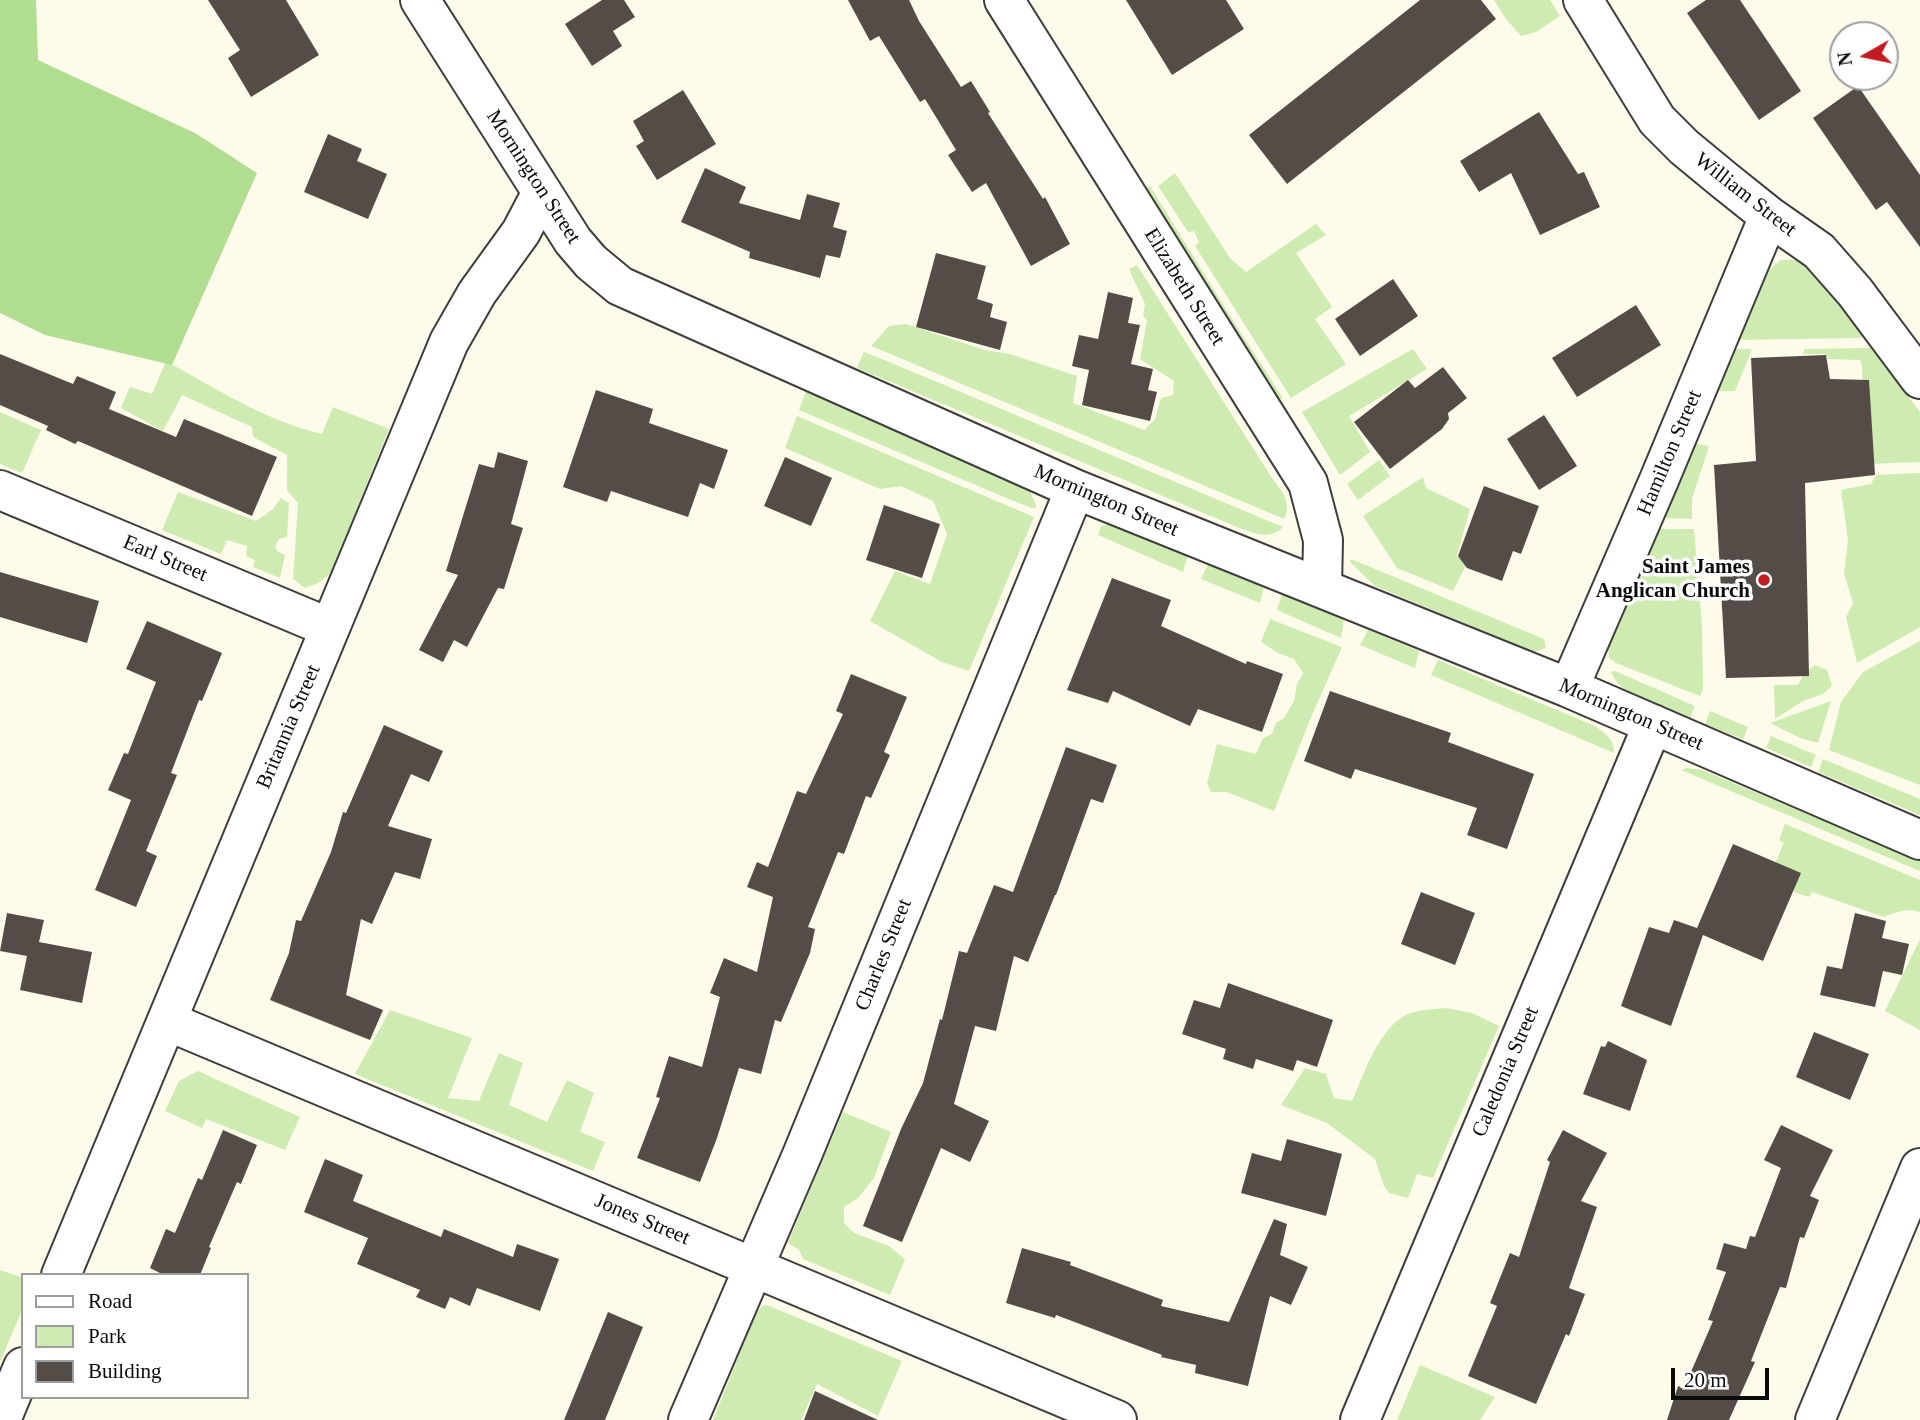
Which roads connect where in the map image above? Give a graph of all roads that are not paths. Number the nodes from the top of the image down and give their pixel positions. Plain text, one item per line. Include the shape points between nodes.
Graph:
1 (420, 0) edge
2 (1004, 0) edge
3 (1583, 0) edge
4 (542, 192) junction
5 (1769, 216) junction
6 (1920, 379) edge
7 (1075, 489) junction
8 (0, 490) edge
9 (1322, 588) junction
10 (330, 628) junction
11 (1569, 688) junction
12 (1653, 723) junction
13 (1920, 840) edge
14 (167, 1021) junction
15 (1920, 1168) edge
16 (754, 1268) junction
17 (62, 1273) edge
18 (21, 1372) edge
19 (1, 1420) edge
20 (688, 1420) edge
21 (1117, 1420) edge
22 (1360, 1420) edge
23 (1815, 1420) edge

1 - 4 street, Mornington Street
2 - 9 street, Elizabeth Street via 1308,483 1324,540
3 - 5 street, William Street via 1657,120
4 - 7 street, Mornington Street via 573,241 620,286
4 - 10 street, Britannia Street via 449,342
5 - 6 street, William Street via 1819,251
5 - 11 street, Hamilton Street
7 - 9 street, Mornington Street
7 - 16 street, Charles Street
8 - 10 street, Earl Street
9 - 11 street, Mornington Street
10 - 14 street, Britannia Street
11 - 12 street, Mornington Street
12 - 13 street, Mornington Street
12 - 22 street, Caledonia Street
14 - 16 street, Jones Street
14 - 17 street, Britannia Street
15 - 23 street
16 - 20 street, Charles Street
16 - 21 street, Jones Street
18 - 19 street

